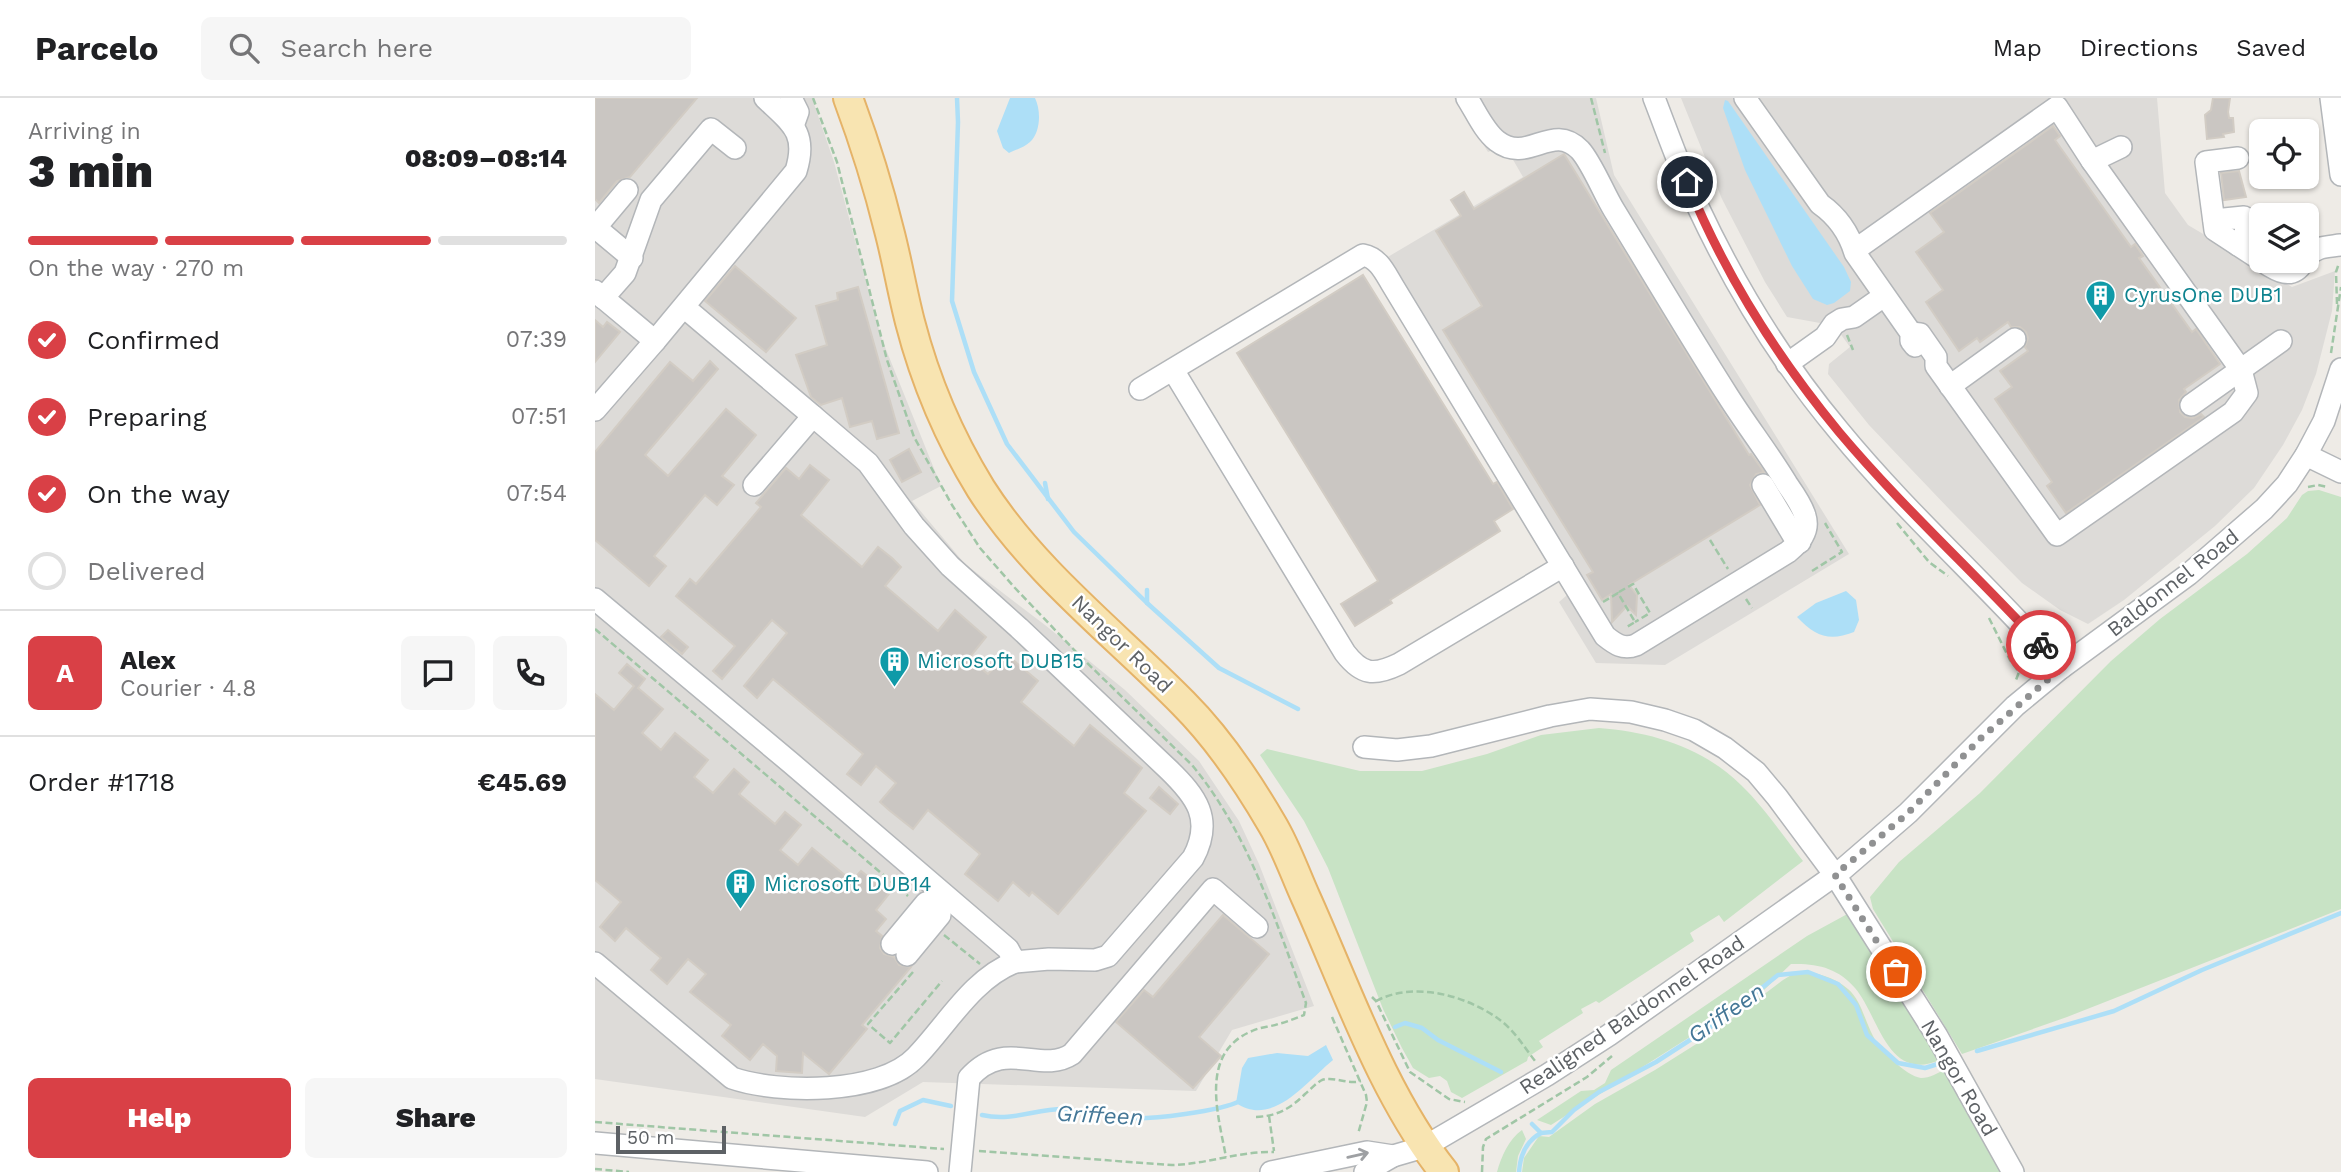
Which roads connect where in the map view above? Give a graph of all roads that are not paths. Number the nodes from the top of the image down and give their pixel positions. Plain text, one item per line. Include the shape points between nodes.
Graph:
1 (765, 98) edge
2 (791, 98) edge
3 (848, 98) edge
4 (1467, 98) edge
5 (1654, 98) edge
6 (1745, 98) edge
7 (2331, 98) edge
8 (793, 126) junction
9 (2121, 147) dead end
10 (735, 148) dead end
11 (2238, 158) dead end
12 (2092, 161) junction
13 (2341, 175) edge
14 (627, 190) dead end
15 (595, 227) edge
16 (2340, 245) edge
17 (2319, 248) edge
18 (1858, 249) junction
19 (2249, 252) edge
20 (632, 258) junction
21 (599, 295) edge
22 (1884, 296) junction
23 (684, 307) junction
24 (2015, 339) dead end
25 (655, 341) junction
26 (2281, 341) dead end
27 (2335, 364) edge
28 (1787, 365) junction
29 (1173, 370) junction
30 (2241, 370) junction
31 (1950, 386) junction
32 (1140, 389) dead end
33 (2191, 405) dead end
34 (595, 410) edge
35 (813, 416) junction
36 (2306, 456) junction
37 (2338, 481) edge
38 (754, 485) dead end
39 (1763, 485) dead end
40 (1800, 541) junction
41 (1563, 566) junction
42 (595, 599) edge
43 (2061, 668) junction
44 (1364, 747) dead end
45 (1835, 875) junction
46 (936, 908) junction
47 (1257, 927) dead end
48 (906, 955) road end
49 (1015, 962) junction
50 (595, 963) edge
51 (595, 1143) edge
52 (1424, 1147) junction
53 (1393, 1156) junction
54 (1273, 1162) edge
55 (927, 1172) edge
56 (960, 1172) edge
57 (1365, 1172) edge
58 (1444, 1172) edge
59 (2013, 1172) edge

1 - 8 street
2 - 8 street via 798,112
3 - 52 main road, Nangor Road via 889,229 927,377 960,452 996,510 1054,580 1184,704 1230,759 1274,826 1354,1009
4 - 40 street via 1499,143 1523,150 1559,139 1583,153 1722,387 1801,505 1806,519
5 - 28 street via 1713,239
6 - 18 street via 1820,204 1824,219 1843,246
7 - 13 street
8 - 23 street via 801,142 796,171
9 - 12 street
10 - 20 street via 712,129 651,200
11 - 19 street via 2206,162 2215,230
12 - 18 street via 2057,107
12 - 30 street
14 - 15 street
15 - 20 street
16 - 17 street
18 - 22 street
20 - 21 street via 625,273
21 - 25 street
22 - 28 street via 1850,326 1825,337
22 - 31 street via 1912,333 1911,341 1927,363 1936,366
23 - 25 street
23 - 35 street
24 - 31 street
25 - 34 street
26 - 30 street
27 - 36 street, Baldonnel Road via 2324,421
28 - 43 street via 1885,484
29 - 32 street
29 - 41 street via 1345,653 1363,669 1381,673
29 - 41 street via 1363,255 1370,257 1380,264
30 - 31 street via 2247,393 2233,412 2057,535
30 - 33 street
35 - 38 street
35 - 49 street via 868,463 950,566 1196,800 1203,834 1193,858 1108,956
36 - 37 street
36 - 43 street, Baldonnel Road via 2264,509 2189,574
39 - 40 street
40 - 41 street via 1631,647 1619,646 1605,636
42 - 46 street via 791,763
43 - 45 street, Baldonnel Road via 1980,739 1908,813
44 - 45 street, Nangor Road via 1431,746 1590,709 1664,720 1704,736 1756,772
45 - 52 street, Realigned Baldonnel Road via 1537,1082
45 - 59 street, Nangor Road via 1937,1036
46 - 48 street
46 - 49 street via 1008,949
47 - 56 street via 1213,889 1072,1054 1058,1060 1001,1058 976,1070 969,1078
49 - 50 street via 975,989 902,1068 853,1085 806,1088 732,1078
51 - 55 street
52 - 53 street, Realigned Baldonnel Road
52 - 58 main road, Nangor Road
54 -> 53 street via 1367,1152
53 - 57 street

